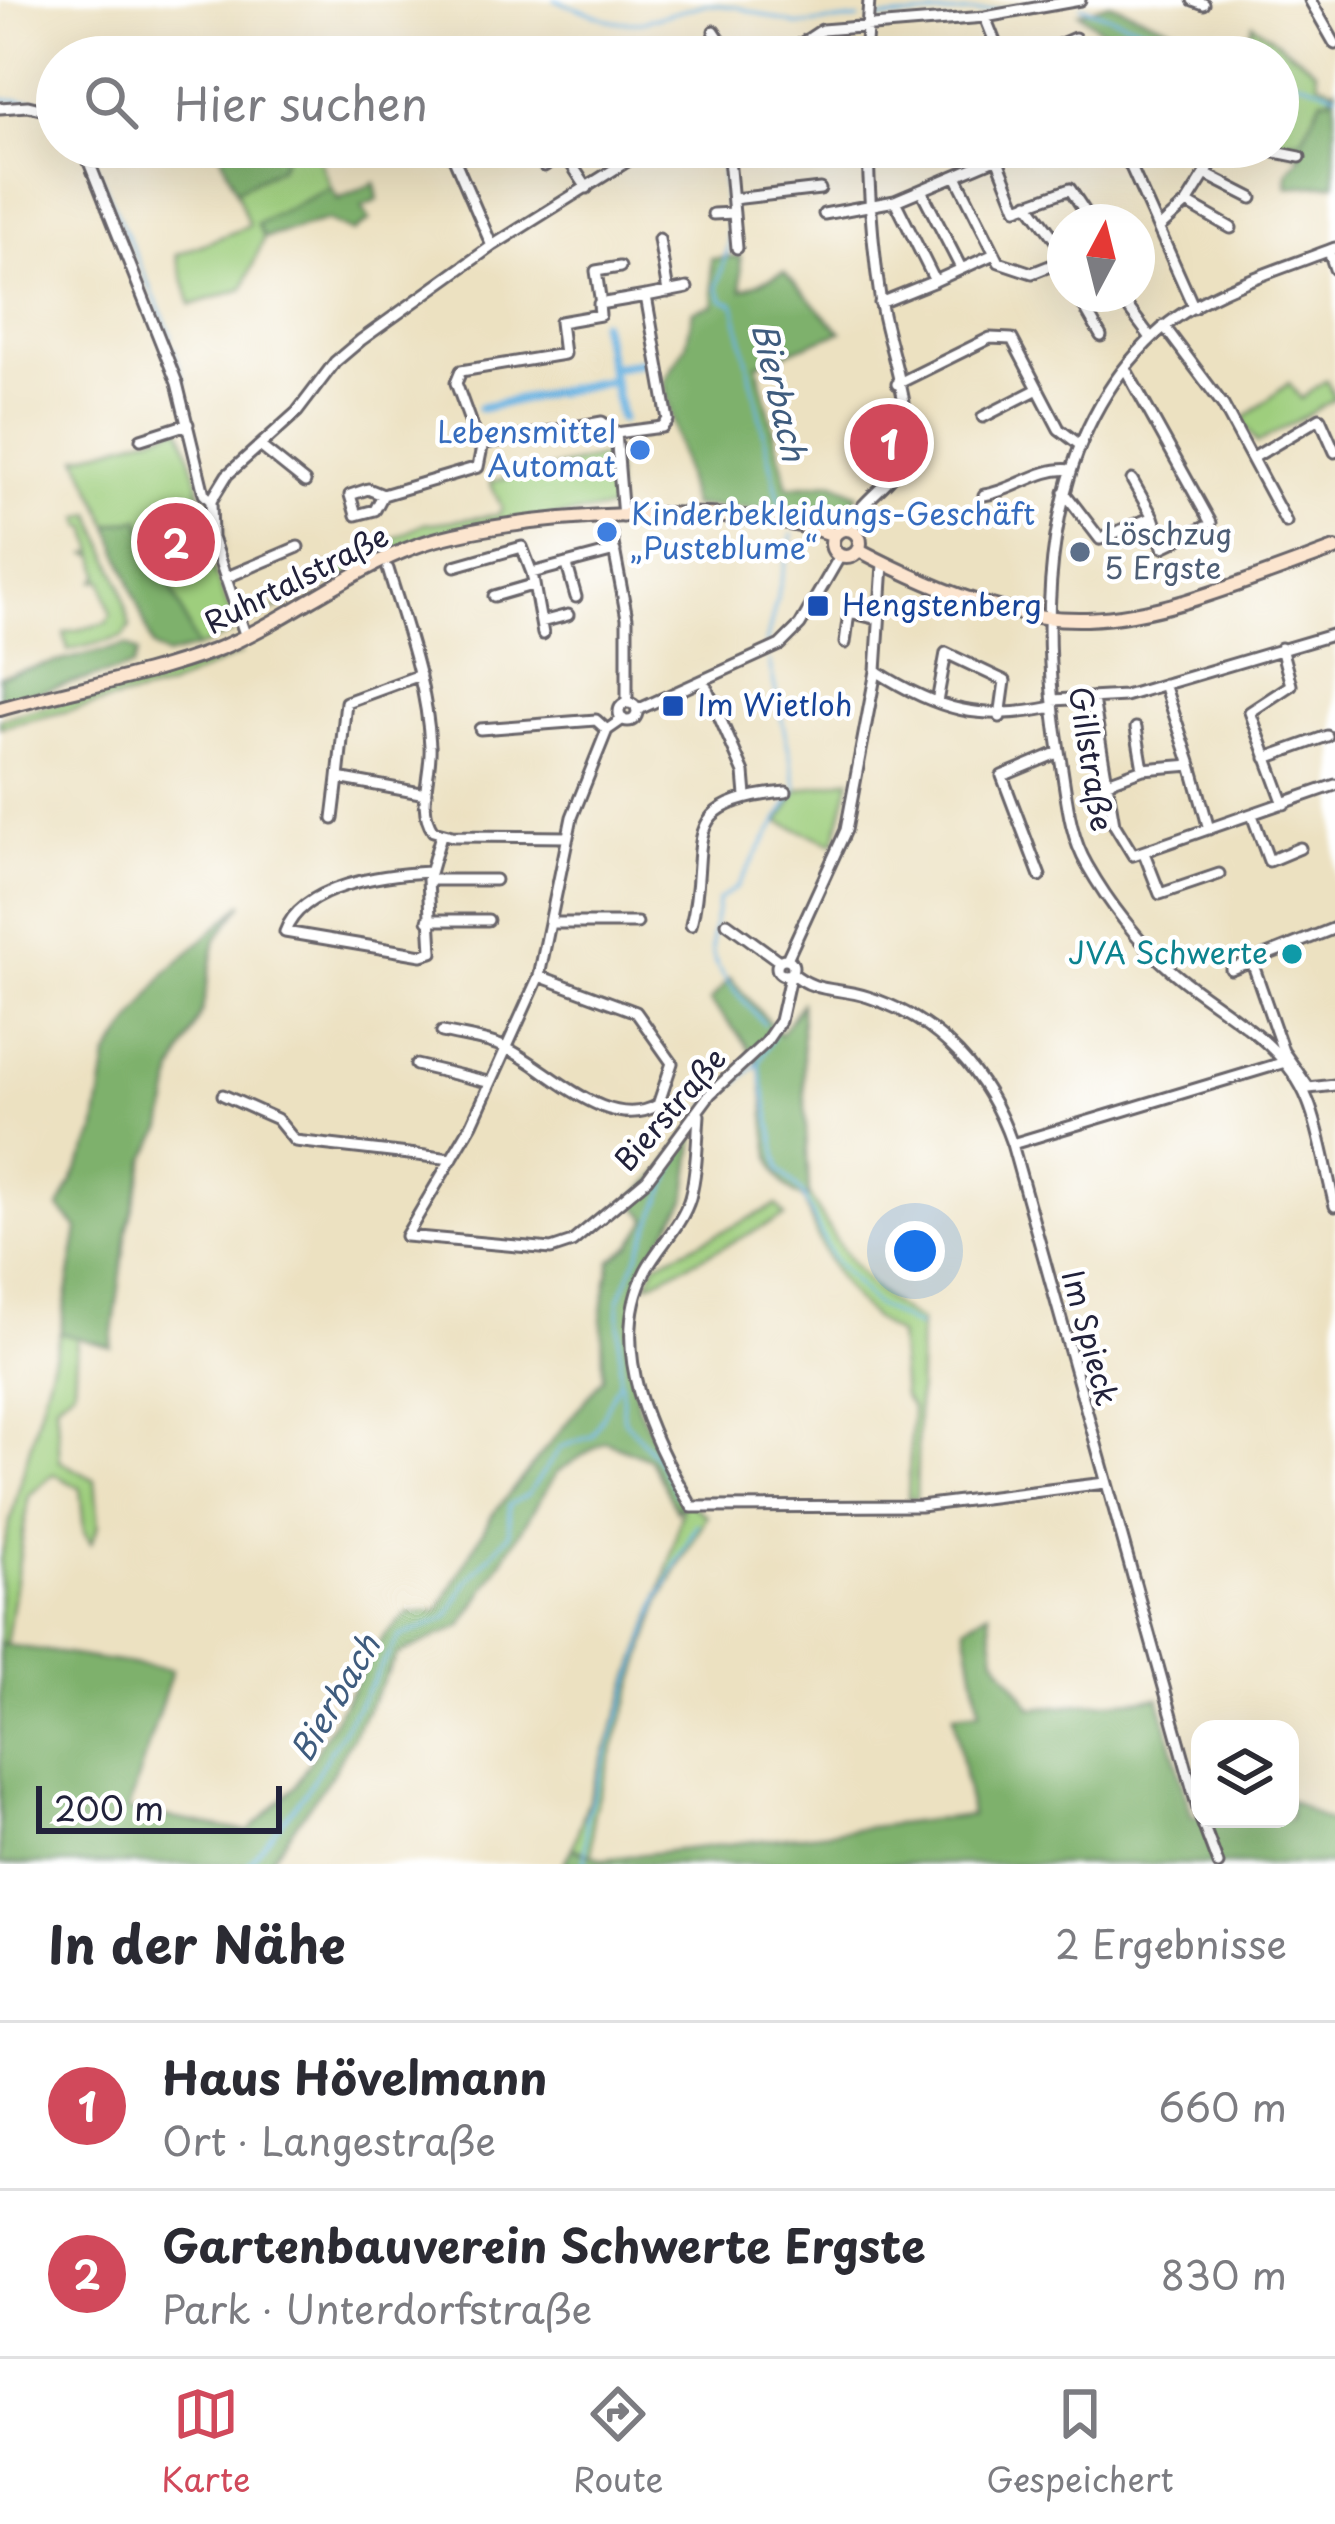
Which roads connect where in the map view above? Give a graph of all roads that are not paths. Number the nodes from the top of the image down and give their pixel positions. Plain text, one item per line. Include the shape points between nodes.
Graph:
1 (869, 0) edge
2 (1080, 0) edge
3 (1310, 0) edge
4 (1049, 2) edge
5 (985, 17) junction
6 (863, 24) junction
7 (714, 31) dead end
8 (717, 36) edge
9 (813, 36) edge
10 (864, 36) edge
11 (993, 36) edge
12 (1335, 44) edge
13 (0, 108) edge
14 (36, 108) edge
15 (92, 168) edge
16 (458, 168) edge
17 (577, 168) edge
18 (618, 168) edge
19 (730, 168) edge
20 (868, 168) edge
21 (974, 168) edge
22 (1001, 168) edge
23 (1132, 168) edge
24 (1208, 168) edge
25 (1204, 174) junction
26 (956, 176) junction
27 (587, 188) junction
28 (820, 189) dead end
29 (921, 190) junction
30 (1252, 198) dead end
31 (733, 199) junction
32 (895, 200) junction
33 (1028, 203) junction
34 (1187, 203) junction
35 (1080, 204) edge
36 (868, 205) junction
37 (824, 214) dead end
38 (1159, 228) junction
39 (1231, 228) dead end
40 (1047, 234) edge
41 (659, 239) dead end
42 (492, 246) junction
43 (737, 248) dead end
44 (1332, 250) edge
45 (992, 255) junction
46 (1047, 266) edge
47 (620, 267) dead end
48 (962, 268) junction
49 (1335, 269) edge
50 (935, 281) junction
51 (687, 288) dead end
52 (668, 292) junction
53 (646, 296) junction
54 (880, 303) junction
55 (601, 304) junction
56 (1194, 308) junction
57 (1088, 312) edge
58 (1131, 312) edge
59 (1164, 326) junction
60 (1101, 335) dead end
61 (1150, 338) junction
62 (564, 354) junction
63 (568, 368) dead end
64 (1126, 370) junction
65 (897, 384) junction
66 (1038, 389) junction
67 (983, 417) dead end
68 (188, 424) junction
69 (616, 433) junction
70 (141, 439) dead end
71 (483, 442) junction
72 (1080, 445) junction
73 (260, 446) junction
74 (1335, 452) edge
75 (1253, 458) junction
76 (1071, 470) junction
77 (1132, 480) dead end
78 (305, 482) dead end
79 (1064, 492) junction
80 (383, 495) dead end
81 (984, 495) dead end
82 (211, 501) junction
83 (1153, 517) junction
84 (623, 518) junction
85 (1286, 522) dead end
86 (848, 529) junction
87 (611, 533) dead end
88 (834, 536) junction
89 (298, 547) dead end
90 (1335, 549) edge
91 (859, 550) junction
92 (615, 551) junction
93 (840, 556) junction
94 (883, 564) junction
95 (567, 565) junction
96 (455, 566) dead end
97 (388, 569) dead end
98 (225, 578) junction
99 (532, 579) junction
100 (494, 596) dead end
101 (576, 596) dead end
102 (568, 615) dead end
103 (878, 619) junction
104 (1052, 620) junction
105 (1335, 634) edge
106 (246, 637) junction
107 (845, 643) dead end
108 (1281, 647) junction
109 (876, 671) junction
110 (420, 675) junction
111 (704, 682) junction
112 (1164, 684) junction
113 (1093, 699) junction
114 (937, 702) junction
115 (627, 703) junction
116 (1053, 703) junction
117 (0, 709) edge
118 (637, 710) junction
119 (1000, 716) junction
120 (623, 718) junction
121 (1136, 728) dead end
122 (480, 729) dead end
123 (607, 730) junction
124 (1327, 736) dead end
125 (1059, 752) junction
126 (1266, 758) junction
127 (1191, 765) junction
128 (1143, 769) junction
129 (338, 778) junction
130 (1105, 783) junction
131 (1335, 785) edge
132 (786, 792) dead end
133 (426, 794) junction
134 (746, 796) junction
135 (1283, 804) junction
136 (1252, 815) junction
137 (333, 819) dead end
138 (1209, 829) junction
139 (442, 835) junction
140 (568, 837) junction
141 (1300, 848) dead end
142 (1138, 854) junction
143 (1219, 874) dead end
144 (428, 876) junction
145 (1040, 876) dead end
146 (495, 880) dead end
147 (428, 920) junction
148 (488, 920) dead end
149 (553, 922) junction
150 (637, 923) dead end
151 (727, 923) dead end
152 (691, 925) dead end
153 (1335, 928) edge
154 (1250, 959) junction
155 (783, 960) junction
156 (1231, 969) dead end
157 (791, 972) junction
158 (539, 976) junction
159 (442, 1032) dead end
160 (506, 1048) junction
161 (1282, 1063) junction
162 (416, 1065) dead end
163 (488, 1082) junction
164 (1335, 1088) edge
165 (223, 1095) dead end
166 (1308, 1100) junction
167 (700, 1109) junction
168 (1012, 1144) junction
169 (452, 1159) junction
170 (1335, 1206) edge
171 (1105, 1483) junction
172 (1191, 1782) edge
173 (1205, 1828) edge
174 (1218, 1864) edge

1 - 6 street
2 - 4 street
3 - 12 street
4 - 5 street
5 - 6 street
5 - 11 street
6 - 9 street
6 - 10 street
7 - 8 street
13 - 14 street
15 - 68 street
16 - 42 street
17 - 27 street
18 - 27 street
19 - 31 street
20 - 36 street
21 - 26 street
22 - 33 street via 1017,208
23 - 38 street
24 - 25 street
25 - 30 street
25 - 34 street
26 - 29 street
26 - 45 street
27 - 42 street
28 - 31 street
29 - 32 street
29 - 48 street
31 - 43 street via 725,213
32 - 36 street
32 - 50 street
33 - 35 street via 1070,189
33 - 40 street
34 - 38 street
34 - 39 street
36 - 37 street
36 - 54 street
38 - 56 street
41 - 52 street
42 - 73 street via 335,362
44 - 49 street
44 - 56 street, Gillstraße
45 - 46 street via 1021,272
45 - 48 street
47 - 55 street via 596,271
48 - 50 street
50 - 54 street
51 - 52 street
52 - 53 street
53 - 55 street
53 - 69 street via 668,420
54 - 65 street
55 - 62 street via 600,315 560,322
56 - 59 street, Gillstraße
57 - 60 street
58 - 61 street
59 - 61 street, Gillstraße
59 - 75 street
61 - 64 street, Gillstraße
62 - 63 street
62 - 71 street via 461,371 456,382 465,412
64 - 72 street, Gillstraße
64 - 83 street via 1208,525 1163,547
65 - 66 street via 1001,335 1017,346
65 - 86 street via 905,454
66 - 67 street
66 - 72 street via 1064,436
68 - 70 street
68 - 82 street
69 - 71 street via 602,422
69 - 84 street
71 - 80 street via 478,467
72 - 76 street, Gillstraße
73 - 78 street
73 - 82 street
74 - 75 street via 1320,418
75 - 85 street
76 - 79 street, Gillstraße
76 - 81 street
77 - 83 street
79 - 83 street via 1100,538
79 - 104 street, Gillstraße
82 - 98 street
84 - 88 main road, Ruhrtalstraße via 773,518
84 - 106 main road, Ruhrtalstraße via 416,546
86 - 88 main road
86 - 91 main road
87 - 92 street
88 - 93 main road
89 - 98 street
90 - 104 main road via 1132,618
91 - 93 main road
91 - 94 main road
92 - 95 street
92 - 115 street via 628,618
93 - 111 street via 788,639
94 - 103 street
94 - 104 main road via 976,604
95 - 99 street
95 - 101 street
96 - 99 street via 522,547
97 - 110 street
98 - 106 street
99 - 100 street
99 - 102 street via 542,628
103 - 107 street via 849,612
103 - 109 street
104 - 116 street, Gillstraße
105 - 108 street
106 - 117 main road, Ruhrtalstraße
108 - 112 street
108 - 126 street via 1291,685 1252,707
109 - 114 street
109 - 155 street via 847,830
110 - 129 street via 346,702
110 - 133 street via 431,755
111 - 118 street
111 - 134 street via 744,773
112 - 113 street
112 - 127 street
113 - 116 street
113 - 130 street
114 - 119 street
114 - 119 street via 946,653 1005,681
115 - 118 street
115 - 120 street
116 - 119 street
116 - 125 street, Gillstraße
118 - 120 street
120 - 123 street
121 - 128 street
122 - 123 street via 562,718 596,720
123 - 140 street
124 - 126 street
125 - 145 street via 1002,776
125 - 161 street, Gillstraße via 1080,850 1105,891 1172,972 1260,1036
126 - 135 street
127 - 128 street
127 - 138 street
128 - 130 street
129 - 133 street
129 - 137 street
130 - 142 street via 1117,833
131 - 135 street
132 - 134 street
133 - 139 street via 428,823
134 - 152 street via 721,806 699,838
135 - 136 street
136 - 138 street
136 - 141 street via 1269,861
138 - 142 street
139 - 140 street
139 - 144 street
140 - 149 street
142 - 143 street via 1160,894
144 - 146 street
144 - 147 street
144 - 147 street via 318,895 285,932 422,956 432,952
147 - 148 street
149 - 150 street
149 - 158 street
151 - 155 street
153 - 154 street
154 - 156 street
154 - 164 street via 1283,1051 1313,1090
155 - 157 street
157 - 167 street, Bierstraße via 780,1021
157 - 168 street, Im Spieck via 814,989 873,998 962,1055 990,1088
158 - 160 street
158 - 160 street via 636,1012 672,1064 664,1099 648,1111 610,1110
159 - 160 street
160 - 163 street
161 - 166 street, Gillstraße
161 - 168 street
162 - 163 street
163 - 169 street
164 - 166 street
165 - 169 street via 277,1119 295,1141
166 - 170 street, Gillstraße
167 - 169 street, Bierstraße via 647,1179 565,1246 406,1236
167 - 171 street via 689,1201 645,1272 632,1358 648,1423 692,1507 920,1506
168 - 171 street, Im Spieck
171 - 172 street, Im Spieck
173 - 174 street, Im Spieck

